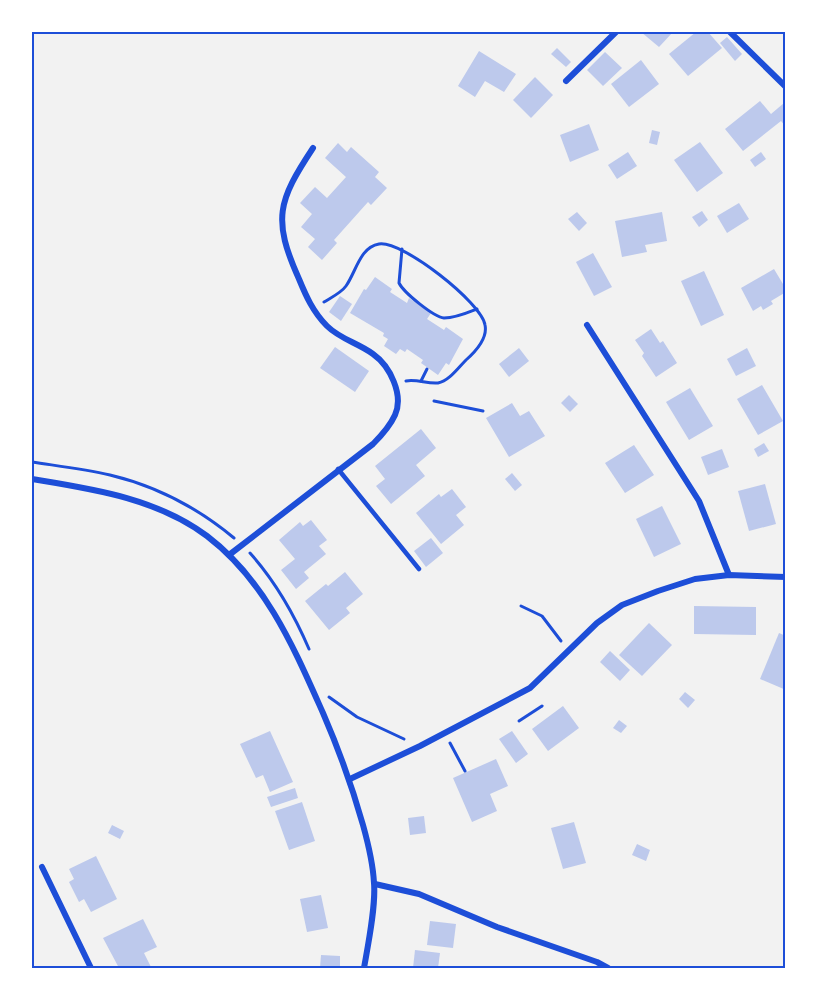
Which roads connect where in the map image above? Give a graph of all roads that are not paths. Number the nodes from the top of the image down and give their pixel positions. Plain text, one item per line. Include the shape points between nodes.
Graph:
1 (616, 32) edge
2 (730, 32) edge
3 (566, 81) dead end
4 (786, 87) edge
5 (313, 148) dead end
6 (587, 325) dead end
7 (338, 469) junction
8 (32, 479) edge
9 (229, 555) junction
10 (419, 569) dead end
11 (729, 575) junction
12 (786, 577) edge
13 (350, 779) junction
14 (42, 867) dead end
15 (375, 884) junction
16 (92, 969) edge
17 (364, 969) edge
18 (608, 969) edge

1 - 3 street
2 - 4 street
5 - 7 street via 292,180 280,220 289,256 322,320 335,333 375,355 390,374 396,390 395,416 383,434
6 - 11 street via 699,501
7 - 9 street
7 - 10 lane
8 - 9 street via 118,494 174,515
9 - 13 street via 275,613
11 - 12 street
11 - 13 street via 695,579 622,605 597,622 530,688
13 - 15 street
14 - 16 street
15 - 17 street
15 - 18 street via 418,894

